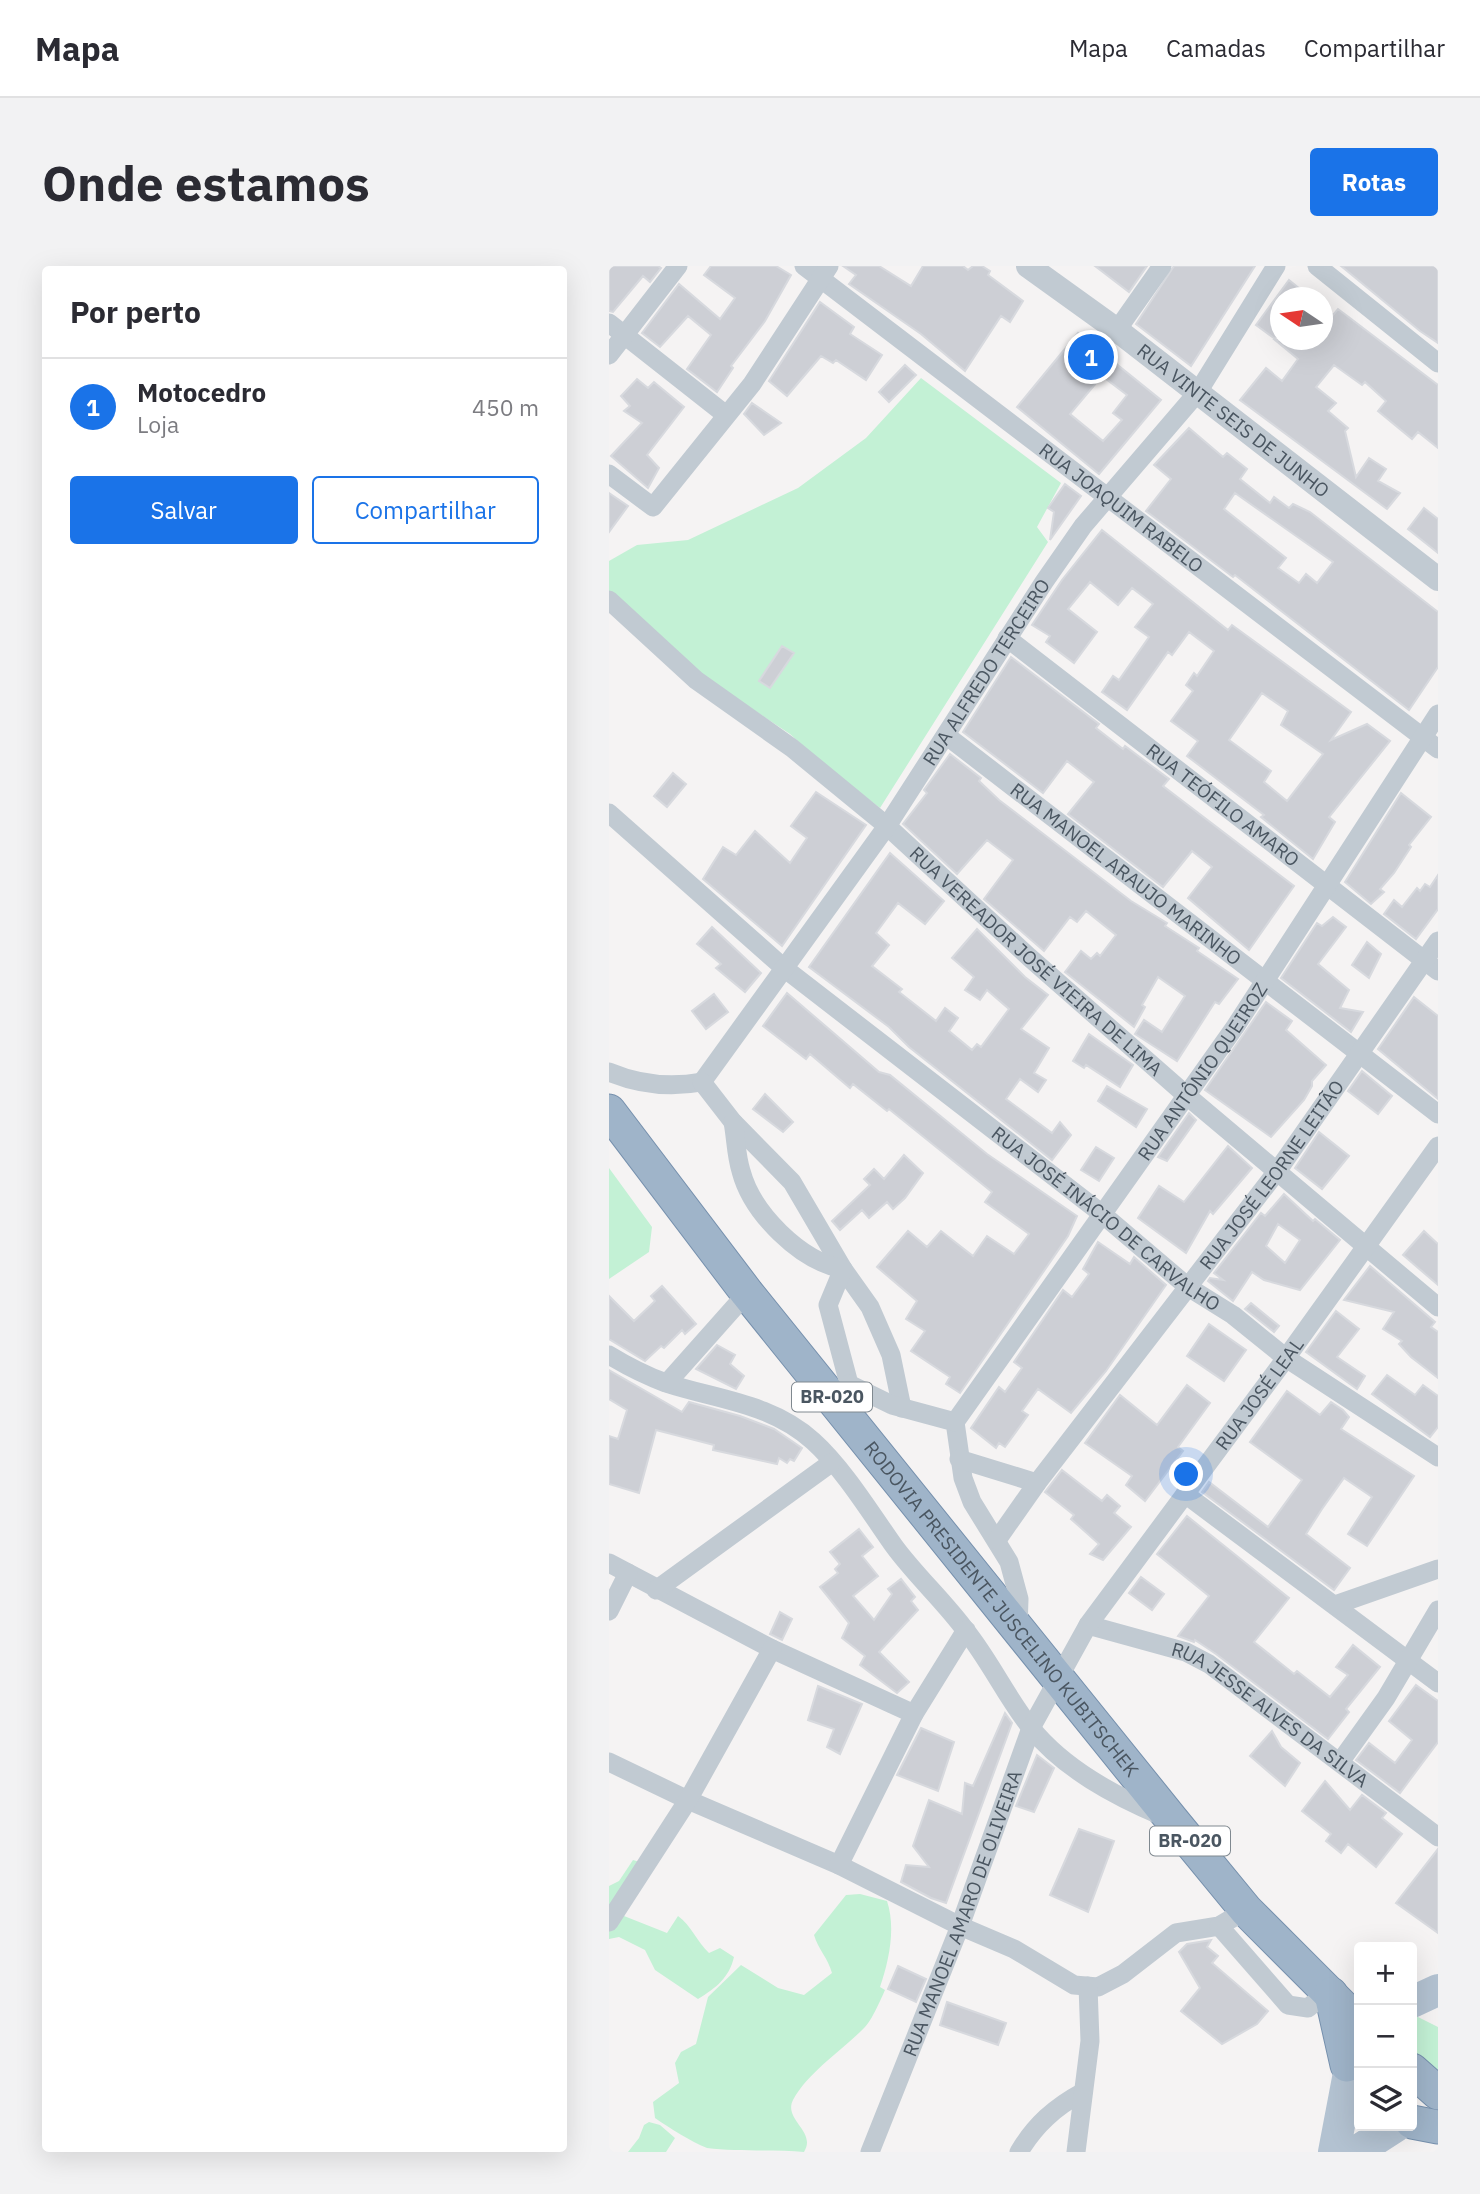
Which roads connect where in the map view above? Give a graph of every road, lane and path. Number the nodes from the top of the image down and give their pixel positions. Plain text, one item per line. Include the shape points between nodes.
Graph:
1 (678, 266) edge
2 (804, 266) edge
3 (1028, 266) edge
4 (1162, 266) edge
5 (1276, 266) edge
6 (1317, 266) edge
7 (825, 273) edge
8 (609, 323) edge
9 (1117, 330) junction
10 (625, 335) junction
11 (609, 355) edge
12 (1438, 363) edge
13 (1198, 392) junction
14 (726, 415) junction
15 (609, 474) edge
16 (1105, 496) junction
17 (1438, 579) edge
18 (609, 600) edge
19 (1007, 638) junction
20 (1438, 714) edge
21 (947, 736) junction
22 (1431, 743) edge
23 (609, 813) edge
24 (887, 827) junction
25 (1326, 886) junction
26 (1438, 941) edge
27 (1431, 966) edge
28 (784, 968) junction
29 (1267, 980) junction
30 (1360, 1053) junction
31 (609, 1072) edge
32 (702, 1082) junction
33 (1187, 1094) junction
34 (609, 1111) edge
35 (1438, 1114) edge
36 (733, 1122) junction
37 (1438, 1146) edge
38 (1278, 1170) junction
39 (1101, 1213) junction
40 (1368, 1245) junction
41 (842, 1269) junction
42 (1188, 1287) junction
43 (747, 1293) junction
44 (1438, 1307) edge
45 (609, 1355) edge
46 (1286, 1357) junction
47 (667, 1383) junction
48 (841, 1391) junction
49 (902, 1408) junction
50 (955, 1422) junction
51 (1438, 1457) edge
52 (959, 1459) junction
53 (831, 1463) junction
54 (1037, 1483) junction
55 (1185, 1494) junction
56 (997, 1540) junction
57 (609, 1563) edge
58 (1438, 1569) edge
59 (628, 1573) junction
60 (656, 1590) junction
61 (1335, 1605) junction
62 (609, 1611) edge
63 (1438, 1611) edge
64 (1087, 1625) junction
65 (1018, 1628) junction
66 (966, 1630) junction
67 (772, 1649) junction
68 (1410, 1661) junction
69 (1059, 1679) junction
70 (1438, 1683) edge
71 (914, 1714) junction
72 (1031, 1728) junction
73 (609, 1762) edge
74 (1341, 1762) junction
75 (688, 1800) junction
76 (1172, 1820) junction
77 (1438, 1837) edge
78 (839, 1865) junction
79 (1233, 1918) junction
80 (609, 1922) edge
81 (960, 1926) junction
82 (1088, 1986) junction
83 (1438, 1990) edge
84 (1340, 1995) edge
85 (1417, 2001) edge
86 (1414, 2005) edge
87 (1354, 2016) edge
88 (1438, 2019) edge
89 (1417, 2074) edge
90 (1352, 2077) edge
91 (1083, 2092) junction
92 (1438, 2093) edge
93 (1438, 2108) edge
94 (1417, 2118) edge
95 (1417, 2122) edge
96 (1438, 2127) edge
97 (1388, 2131) edge
98 (870, 2152) edge
99 (1019, 2152) edge
100 (1076, 2152) edge
101 (1334, 2152) edge
102 (1356, 2152) edge

1 - 10 street
2 - 7 street, RUA JOAQUIM RABELO
3 - 9 street, RUA VINTE SEIS DE JUNHO
4 - 9 street
5 - 13 street, RUA ALFREDO TERCEIRO
6 - 12 street
7 - 14 street via 778,347
7 - 16 street, RUA JOAQUIM RABELO
8 - 10 street
9 - 13 street, RUA VINTE SEIS DE JUNHO
10 - 11 street
10 - 14 street
13 - 16 street, RUA ALFREDO TERCEIRO
13 - 17 street, RUA VINTE SEIS DE JUNHO
14 - 15 street via 653,507
16 - 19 street, RUA ALFREDO TERCEIRO
16 - 22 street, RUA JOAQUIM RABELO
18 - 24 street, RUA VEREADOR JOSÉ VIEIRA DE LIMA via 696,680 792,748
19 - 21 street, RUA ALFREDO TERCEIRO
19 - 25 street, RUA TEÓFILO AMARO
20 - 22 street, RUA ANTÔNIO QUEIROZ
21 - 24 street, RUA ALFREDO TERCEIRO
21 - 29 street, RUA MANOEL ARAUJO MARINHO
22 - 25 street, RUA ANTÔNIO QUEIROZ
23 - 28 street, RUA JOSÉ INÁCIO DE CARVALHO
24 - 28 street, RUA ALFREDO TERCEIRO
24 - 33 street, RUA VEREADOR JOSÉ VIEIRA DE LIMA
25 - 27 street, RUA TEÓFILO AMARO
25 - 29 street, RUA ANTÔNIO QUEIROZ
26 - 27 street, RUA JOSÉ LEORNE LEITÃO
27 - 30 street, RUA JOSÉ LEORNE LEITÃO
28 - 32 street, RUA ALFREDO TERCEIRO
28 - 39 street, RUA JOSÉ INÁCIO DE CARVALHO
29 - 30 street, RUA MANOEL ARAUJO MARINHO
29 - 33 street, RUA ANTÔNIO QUEIROZ
30 - 35 street, RUA MANOEL ARAUJO MARINHO
30 - 38 street, RUA JOSÉ LEORNE LEITÃO
31 - 32 street via 657,1086
32 - 36 street
33 - 38 street, RUA VEREADOR JOSÉ VIEIRA DE LIMA
33 - 39 street, RUA ANTÔNIO QUEIROZ
34 - 43 highway, RODOVIA PRESIDENTE JUSCELINO KUBITSCHEK / BR-020
36 - 41 street via 792,1182
36 - 41 street via 740,1170 751,1195 797,1246 823,1265
37 - 40 street, RUA JOSÉ LEAL
38 - 40 street, RUA VEREADOR JOSÉ VIEIRA DE LIMA
38 - 42 street, RUA JOSÉ LEORNE LEITÃO
39 - 42 street, RUA JOSÉ INÁCIO DE CARVALHO
39 - 50 street, RUA ANTÔNIO QUEIROZ
40 - 44 street, RUA VEREADOR JOSÉ VIEIRA DE LIMA
40 - 46 street, RUA JOSÉ LEAL
41 - 48 street via 828,1306
41 - 49 street via 864,1296 882,1331
42 - 46 street, RUA JOSÉ INÁCIO DE CARVALHO
42 - 54 street, RUA JOSÉ LEORNE LEITÃO
43 - 47 street
43 - 48 highway, RODOVIA PRESIDENTE JUSCELINO KUBITSCHEK / BR-020
45 - 47 street
46 - 51 street, RUA JOSÉ INÁCIO DE CARVALHO
46 - 55 street, RUA JOSÉ LEAL
47 - 53 street via 775,1414 816,1443
48 - 49 street
48 - 65 highway, RODOVIA PRESIDENTE JUSCELINO KUBITSCHEK / BR-020
49 - 50 street
50 - 52 street
52 - 54 street
52 - 56 street via 972,1502
53 - 60 street
53 - 66 street
54 - 56 street, RUA JOSÉ LEORNE LEITÃO
55 - 61 street
55 - 64 street, RUA JOSÉ LEAL
56 - 65 street via 1020,1599
57 - 59 street
58 - 61 street
59 - 60 street
59 - 62 street
60 - 67 street
61 - 68 street
63 - 68 street
64 - 69 street, RUA JOSÉ LEAL
64 - 74 street, RUA JESSE ALVES DA SILVA via 1186,1652 1209,1664
65 - 69 highway, RODOVIA PRESIDENTE JUSCELINO KUBITSCHEK / BR-020
66 - 71 street
66 - 72 street
67 - 71 street
67 - 75 street
68 - 70 street
68 - 74 street
69 - 72 street, RUA MANOEL AMARO DE OLIVEIRA
69 - 76 highway, RODOVIA PRESIDENTE JUSCELINO KUBITSCHEK / BR-020
71 - 78 street
72 - 76 street via 1055,1754 1094,1781
72 - 81 street, RUA MANOEL AMARO DE OLIVEIRA
73 - 75 street
74 - 77 street, RUA JESSE ALVES DA SILVA
75 - 78 street
75 - 80 street
76 - 79 highway, RODOVIA PRESIDENTE JUSCELINO KUBITSCHEK / BR-020
78 - 81 street
79 - 82 street via 1176,1933 1123,1974 1098,1987
79 - 84 highway, RODOVIA PRESIDENTE JUSCELINO KUBITSCHEK / BR-020
81 - 82 street via 1014,1949 1074,1985
81 - 98 street, RUA MANOEL AMARO DE OLIVEIRA
82 - 91 street via 1090,2041
83 - 85 main road
84 - 87 highway, RODOVIA PRESIDENTE JUSCELINO KUBITSCHEK / BR-020
84 - 90 highway
86 - 88 main road
89 - 92 highway
90 - 101 main road
91 - 99 street via 1060,2105 1031,2132
91 - 100 street
93 - 94 main road
95 - 96 highway
97 - 102 main road

